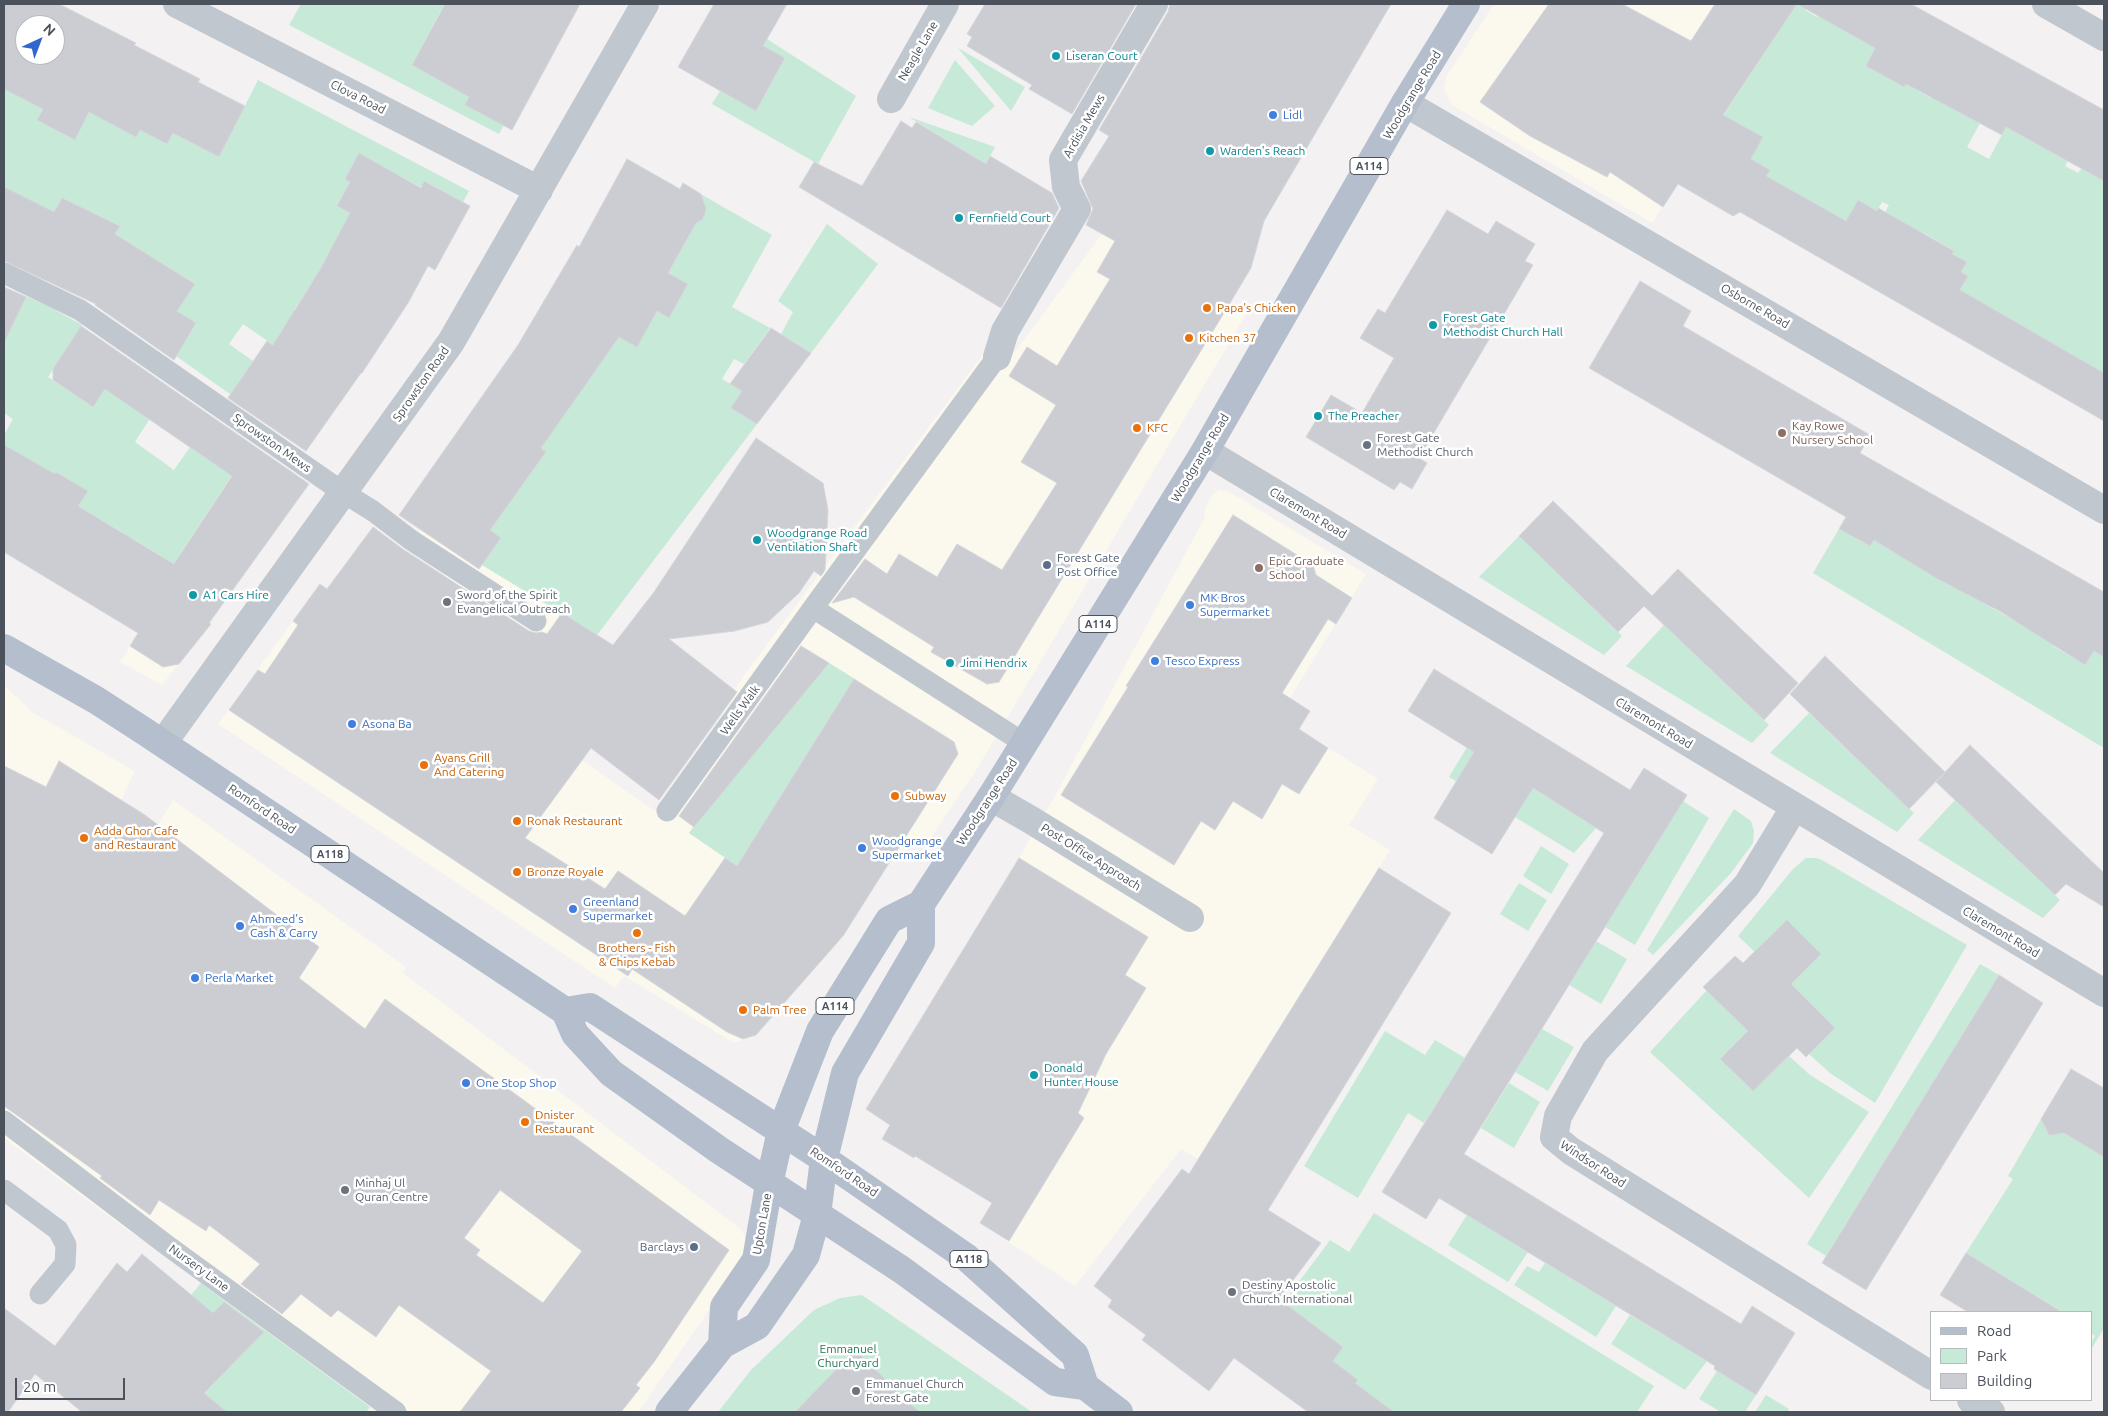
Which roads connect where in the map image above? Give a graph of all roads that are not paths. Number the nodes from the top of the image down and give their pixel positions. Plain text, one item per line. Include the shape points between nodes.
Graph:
1 (177, 4) edge
2 (645, 4) edge
3 (945, 4) edge
4 (1154, 4) edge
5 (1466, 4) edge
6 (2046, 4) edge
7 (2104, 37) edge
8 (891, 99) dead end
9 (1405, 104) junction
10 (539, 190) junction
11 (4, 273) edge
12 (997, 358) joint
13 (1205, 452) junction
14 (344, 492) junction
15 (2104, 510) edge
16 (813, 608) junction
17 (536, 621) dead end
18 (4, 648) edge
19 (163, 743) junction
20 (1024, 743) junction
21 (991, 797) junction
22 (1794, 808) junction
23 (667, 811) dead end
24 (921, 904) junction
25 (1190, 918) dead end
26 (2104, 993) edge
27 (565, 1012) junction
28 (4, 1121) edge
29 (781, 1131) junction
30 (824, 1159) junction
31 (769, 1184) junction
32 (4, 1190) edge
33 (817, 1215) junction
34 (40, 1294) dead end
35 (722, 1345) junction
36 (1930, 1375) edge
37 (1086, 1386) junction
38 (1973, 1401) edge
39 (396, 1412) edge
40 (669, 1412) edge
41 (1119, 1412) edge
42 (1991, 1412) edge

1 - 10 street, Clova Road
2 - 10 street, Sprowston Road
3 - 8 street, Neagle Lane
4 - 12 street, Ardisia Mews via 1063,160 1066,187 1077,209 1004,331
5 - 9 main road, Woodgrange Road / A114
6 - 7 street
9 - 13 main road, Woodgrange Road / A114
9 - 15 street, Osborne Road
10 - 14 street, Sprowston Road via 451,342
11 - 14 lane, Sprowston Mews via 80,310
12 - 16 lane, Wells Walk
13 - 20 main road, Woodgrange Road / A114
13 - 22 street, Claremont Road
14 - 17 lane, Sprowston Mews via 469,579
14 - 19 street, Sprowston Road
16 - 20 lane
16 - 23 lane, Wells Walk
18 - 19 main road, Romford Road / A118 via 96,700
19 - 27 main road, Romford Road / A118
20 - 21 main road, Woodgrange Road / A114
21 - 24 main road, Woodgrange Road / A114
21 - 25 street, Post Office Approach
22 - 26 street, Claremont Road
22 - 36 street, Windsor Road via 1747,885 1595,1052 1558,1116 1554,1137 1571,1151
24 - 29 main road, A114 via 889,920 820,1031
24 - 30 main road via 921,943 844,1073
27 - 29 main road, Romford Road / A118 via 590,1007
27 - 31 main road via 575,1034 611,1073
28 - 39 lane, Nursery Lane via 168,1246
29 - 30 main road, Romford Road / A118
29 - 31 main road, A114
30 - 33 main road
30 - 37 main road, Romford Road / A118 via 966,1257 1075,1355
31 - 33 main road
31 - 35 main road, Upton Lane / A114 via 756,1260 724,1307
32 - 34 lane via 58,1230 66,1245 65,1264
33 - 35 main road via 806,1255 757,1326
33 - 37 main road via 902,1270 1055,1382
35 - 40 main road
37 - 41 main road
38 - 42 street

